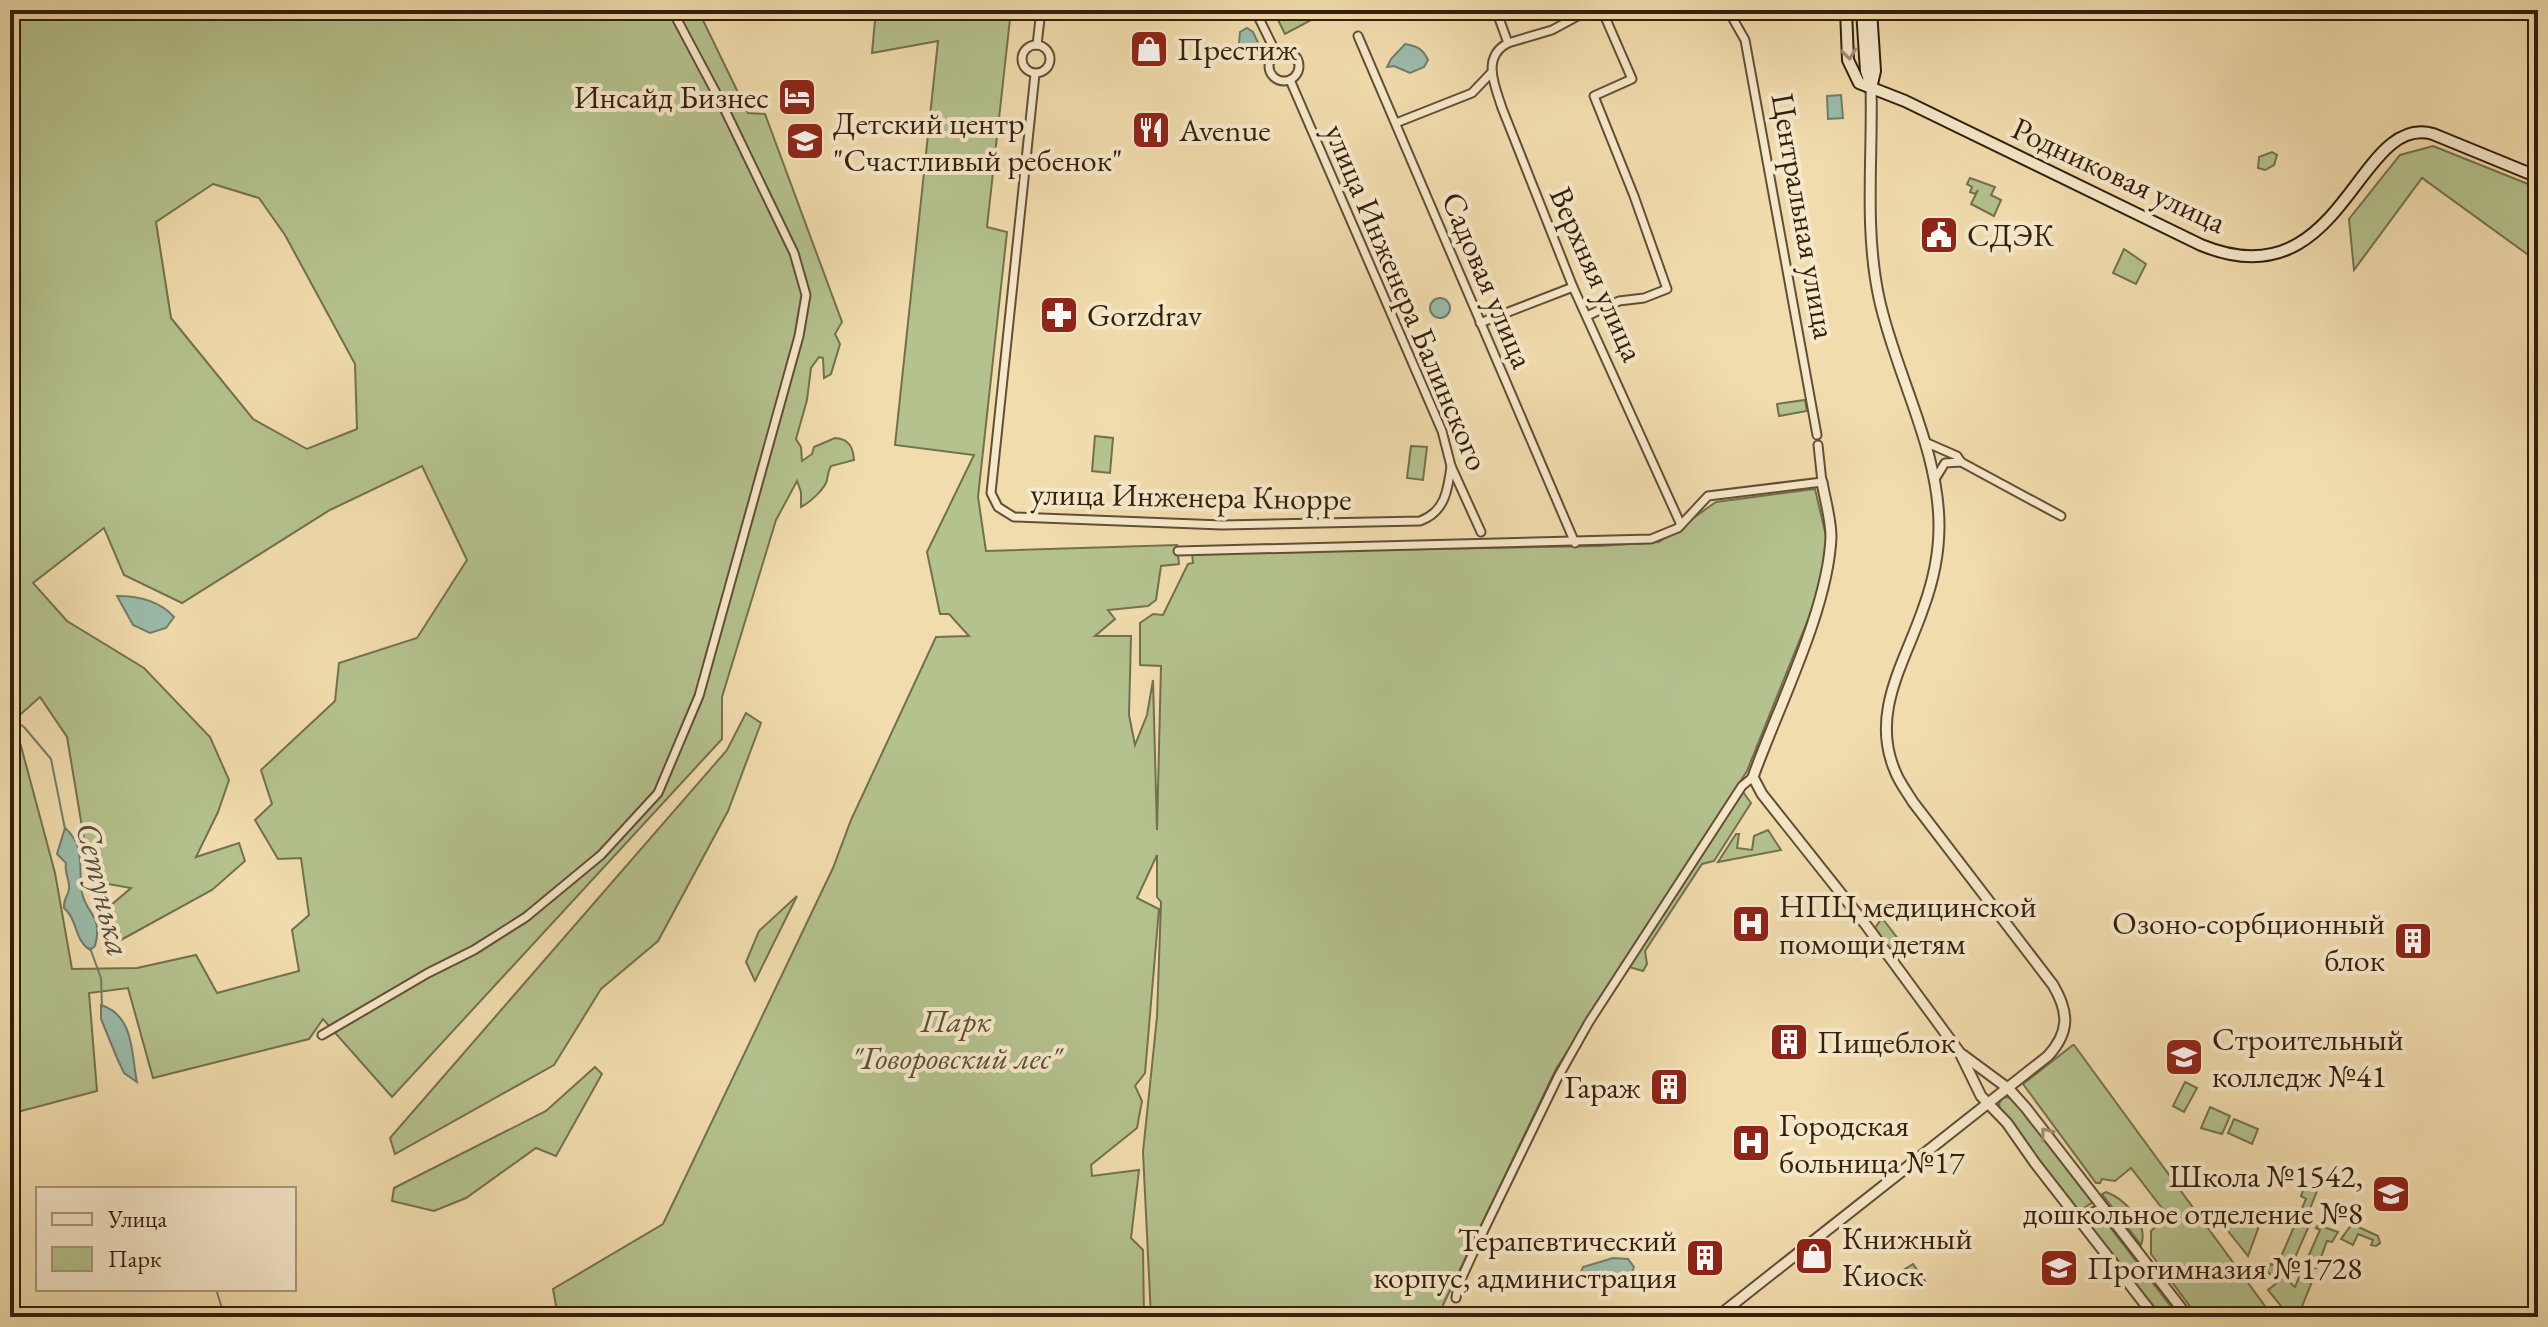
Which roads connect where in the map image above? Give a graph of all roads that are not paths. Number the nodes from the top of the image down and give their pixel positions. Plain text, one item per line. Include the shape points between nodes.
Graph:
1 (672, 10) edge
2 (1041, 10) edge
3 (1255, 10) edge
4 (1496, 10) edge
5 (1589, 10) edge
6 (1602, 10) edge
7 (1728, 10) edge
8 (1846, 10) edge
9 (1862, 10) edge
10 (1871, 10) edge
11 (1358, 36) dead end
12 (1508, 43) junction
13 (1037, 45) junction
14 (1276, 53) junction
15 (1492, 72) junction
16 (1035, 74) junction
17 (1290, 80) junction
18 (1871, 86) junction
19 (1396, 123) junction
20 (2538, 177) edge
21 (1573, 287) junction
22 (1587, 316) junction
23 (1480, 323) junction
24 (1817, 435) dead end
25 (1925, 442) junction
26 (1818, 445) dead end
27 (1961, 462) junction
28 (1451, 466) junction
29 (1935, 479) junction
30 (1822, 482) junction
31 (2061, 516) dead end
32 (1681, 525) junction
33 (1481, 532) dead end
34 (1575, 543) junction
35 (1178, 551) dead end
36 (1753, 777) junction
37 (322, 1035) dead end
38 (1960, 1053) junction
39 (2009, 1089) junction
40 (1989, 1103) junction
41 (2108, 1213) junction
42 (2086, 1230) junction
43 (1456, 1298) dead end
44 (2185, 1315) edge
45 (1717, 1317) edge
46 (2155, 1317) edge

1 - 37 street via 794,253 806,295 699,696 658,793 601,855 526,917
2 - 13 street, улица Инженера Кнорре
3 - 14 street, улица Инженера Балинского
4 - 12 street
5 - 12 street via 1552,30
6 - 22 street via 1632,79 1594,96 1667,289
7 - 24 street, Центральная улица via 1745,40
8 -> 18 main road via 1848,60 1859,83
9 - 18 main road
10 - 18 main road
11 - 19 street, Садовая улица
12 - 15 street via 1491,61
13 - 16 street, улица Инженера Кнорре via 1025,50 1022,59
13 - 16 street, улица Инженера Кнорре via 1046,49 1050,63
14 - 17 street, улица Инженера Балинского via 1270,72 1280,81
14 - 17 street, улица Инженера Балинского via 1289,52 1298,60 1299,70
15 - 19 street via 1472,93
15 - 21 street, Верхняя улица
16 - 28 street, улица Инженера Кнорре via 991,493 998,507 1014,517 1186,524 1420,521 1437,512 1448,490
17 - 28 street, улица Инженера Балинского via 1442,431
18 - 20 main road, Родниковая улица via 2201,245 2244,257 2280,254 2305,241 2390,145 2409,133 2433,134
18 - 25 street via 1874,270 1883,317
19 - 23 street, Садовая улица
21 - 22 street, Верхняя улица
21 - 23 street
22 - 32 street, Верхняя улица
23 - 34 street, Садовая улица
25 - 27 street
25 - 29 street
26 - 30 street
27 - 29 street via 1945,463
27 - 31 street
28 - 33 street, улица Инженера Балинского
29 - 39 street via 1939,526 1934,574 1887,704 1887,737 1894,770 1913,802 2063,1002 2064,1029 2057,1047
30 - 32 street via 1708,496
30 - 36 street via 1831,534 1828,565 1813,620
32 - 34 street via 1651,539
34 - 35 street
36 - 38 street
36 - 43 street via 1742,786 1581,1036 1479,1240
38 - 39 street
38 - 40 street
39 - 40 street
41 -> 39 street
40 - 42 street
40 - 45 street
41 - 42 street via 2091,1212
41 - 44 street
42 - 46 street

